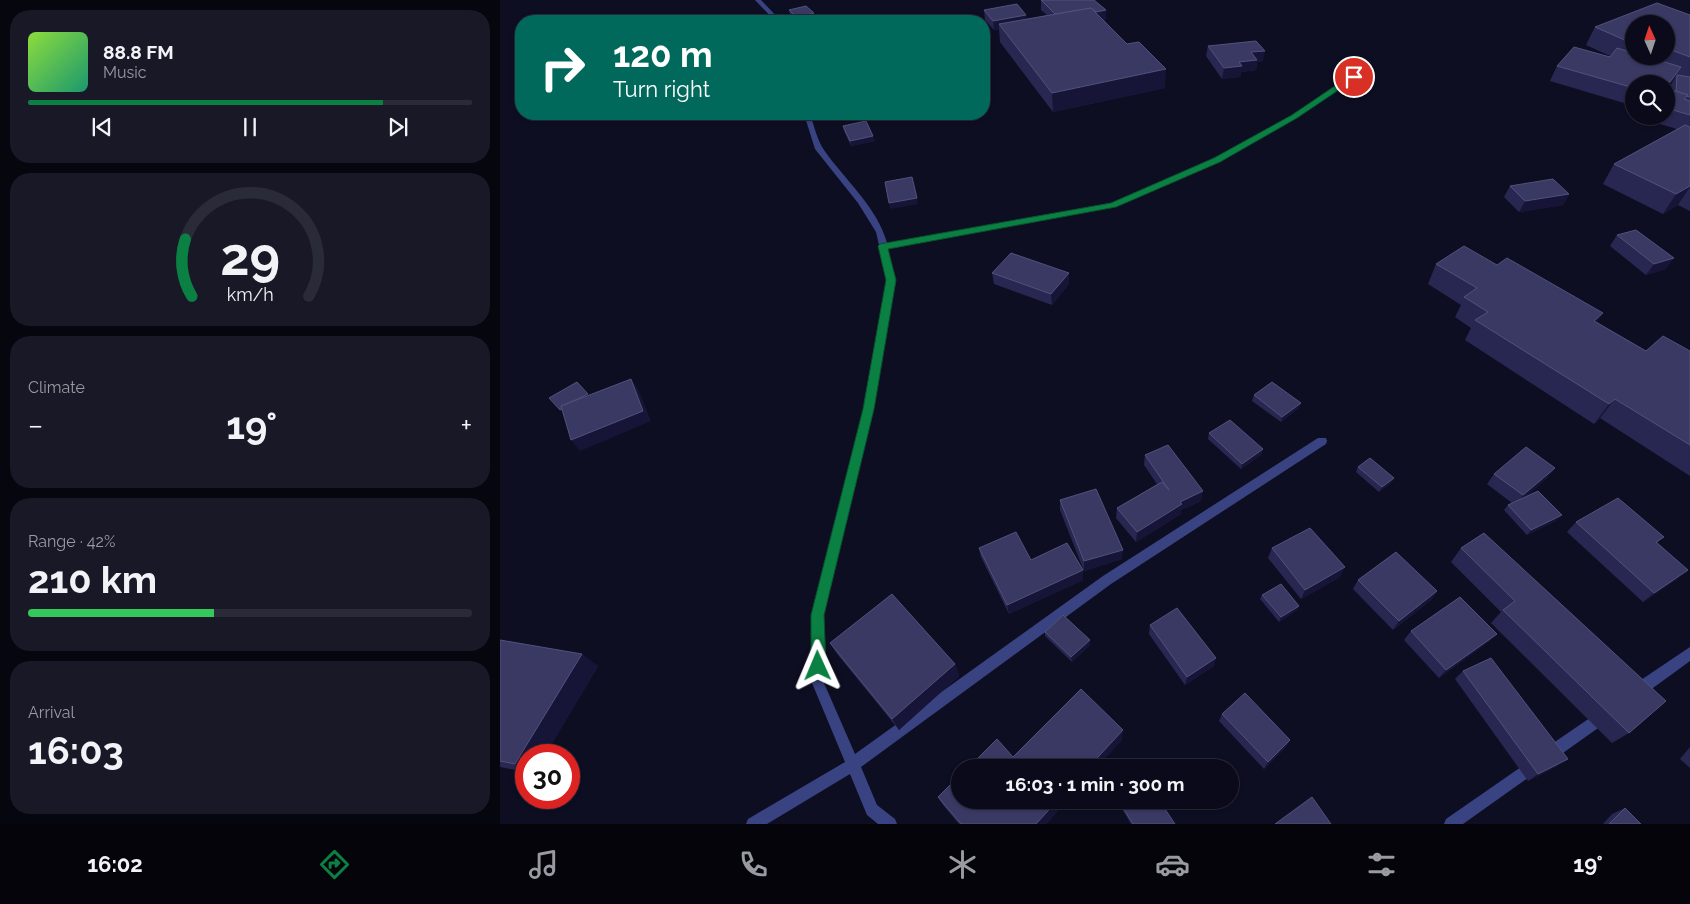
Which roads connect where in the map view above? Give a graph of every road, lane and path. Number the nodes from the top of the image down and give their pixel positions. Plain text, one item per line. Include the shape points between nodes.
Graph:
1 (758, 0) edge
2 (772, 15) edge
3 (1369, 67) dead end
4 (810, 120) edge
5 (883, 246) junction
6 (1322, 441) dead end
7 (1690, 653) edge
8 (1626, 699) edge
9 (1610, 710) edge
10 (852, 765) junction
11 (753, 824) edge
12 (890, 824) edge
13 (1451, 824) edge

1 - 2 street
3 - 5 street via 1294,116 1217,160 1113,205
4 - 5 street via 818,149 861,202 880,232
5 - 10 street via 891,280 869,409 818,615 818,683
6 - 10 street via 1107,580
7 - 8 street
9 - 13 street
10 - 11 street
10 - 12 street via 872,810

